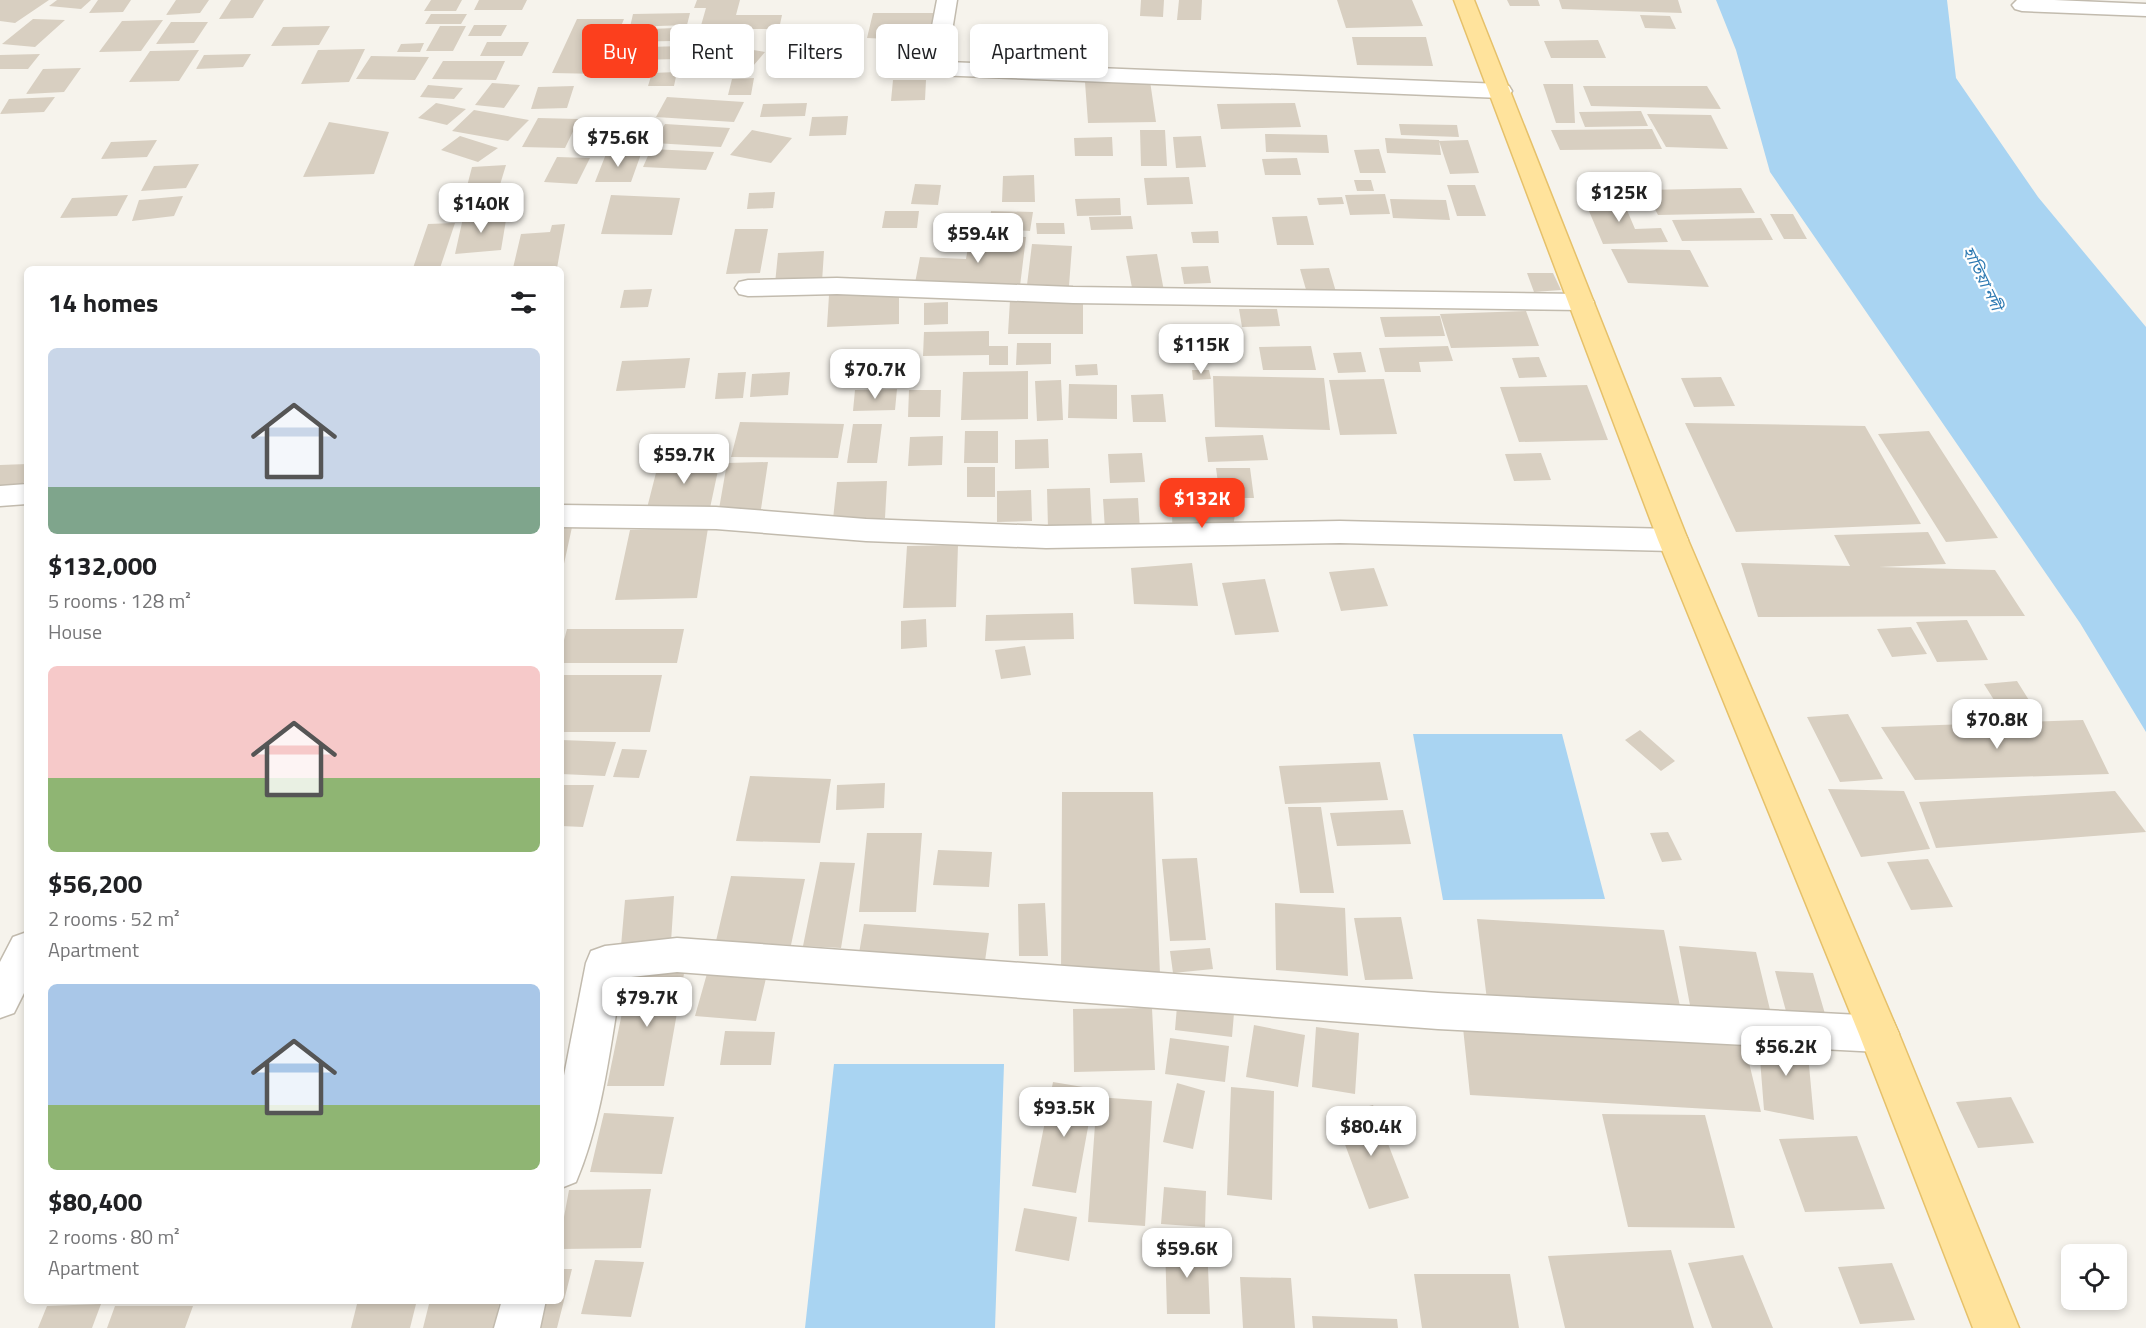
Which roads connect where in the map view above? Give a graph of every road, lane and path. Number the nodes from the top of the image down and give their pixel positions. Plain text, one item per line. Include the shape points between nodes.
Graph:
1 (947, 0) edge
2 (1464, 0) edge
3 (2022, 5) dead end
4 (2146, 10) edge
5 (1501, 91) junction
6 (748, 288) dead end
7 (1581, 302) junction
8 (24, 494) edge
9 (0, 496) edge
10 (564, 516) edge
11 (1672, 540) junction
12 (24, 955) edge
13 (0, 1000) edge
14 (1879, 1034) junction
15 (564, 1156) edge
16 (523, 1304) edge
17 (517, 1328) edge
18 (1996, 1328) edge

1 - 5 street via 936,68
2 - 5 main road
3 - 4 street
5 - 7 main road
6 - 7 street via 837,286 1073,295
7 - 11 main road
8 - 9 street
10 - 11 street via 716,518 866,530 1046,537 1340,532
11 - 14 main road
12 - 13 street
14 - 15 street via 1438,1011 677,955 605,963 584,1085
14 - 18 main road
16 - 17 street

